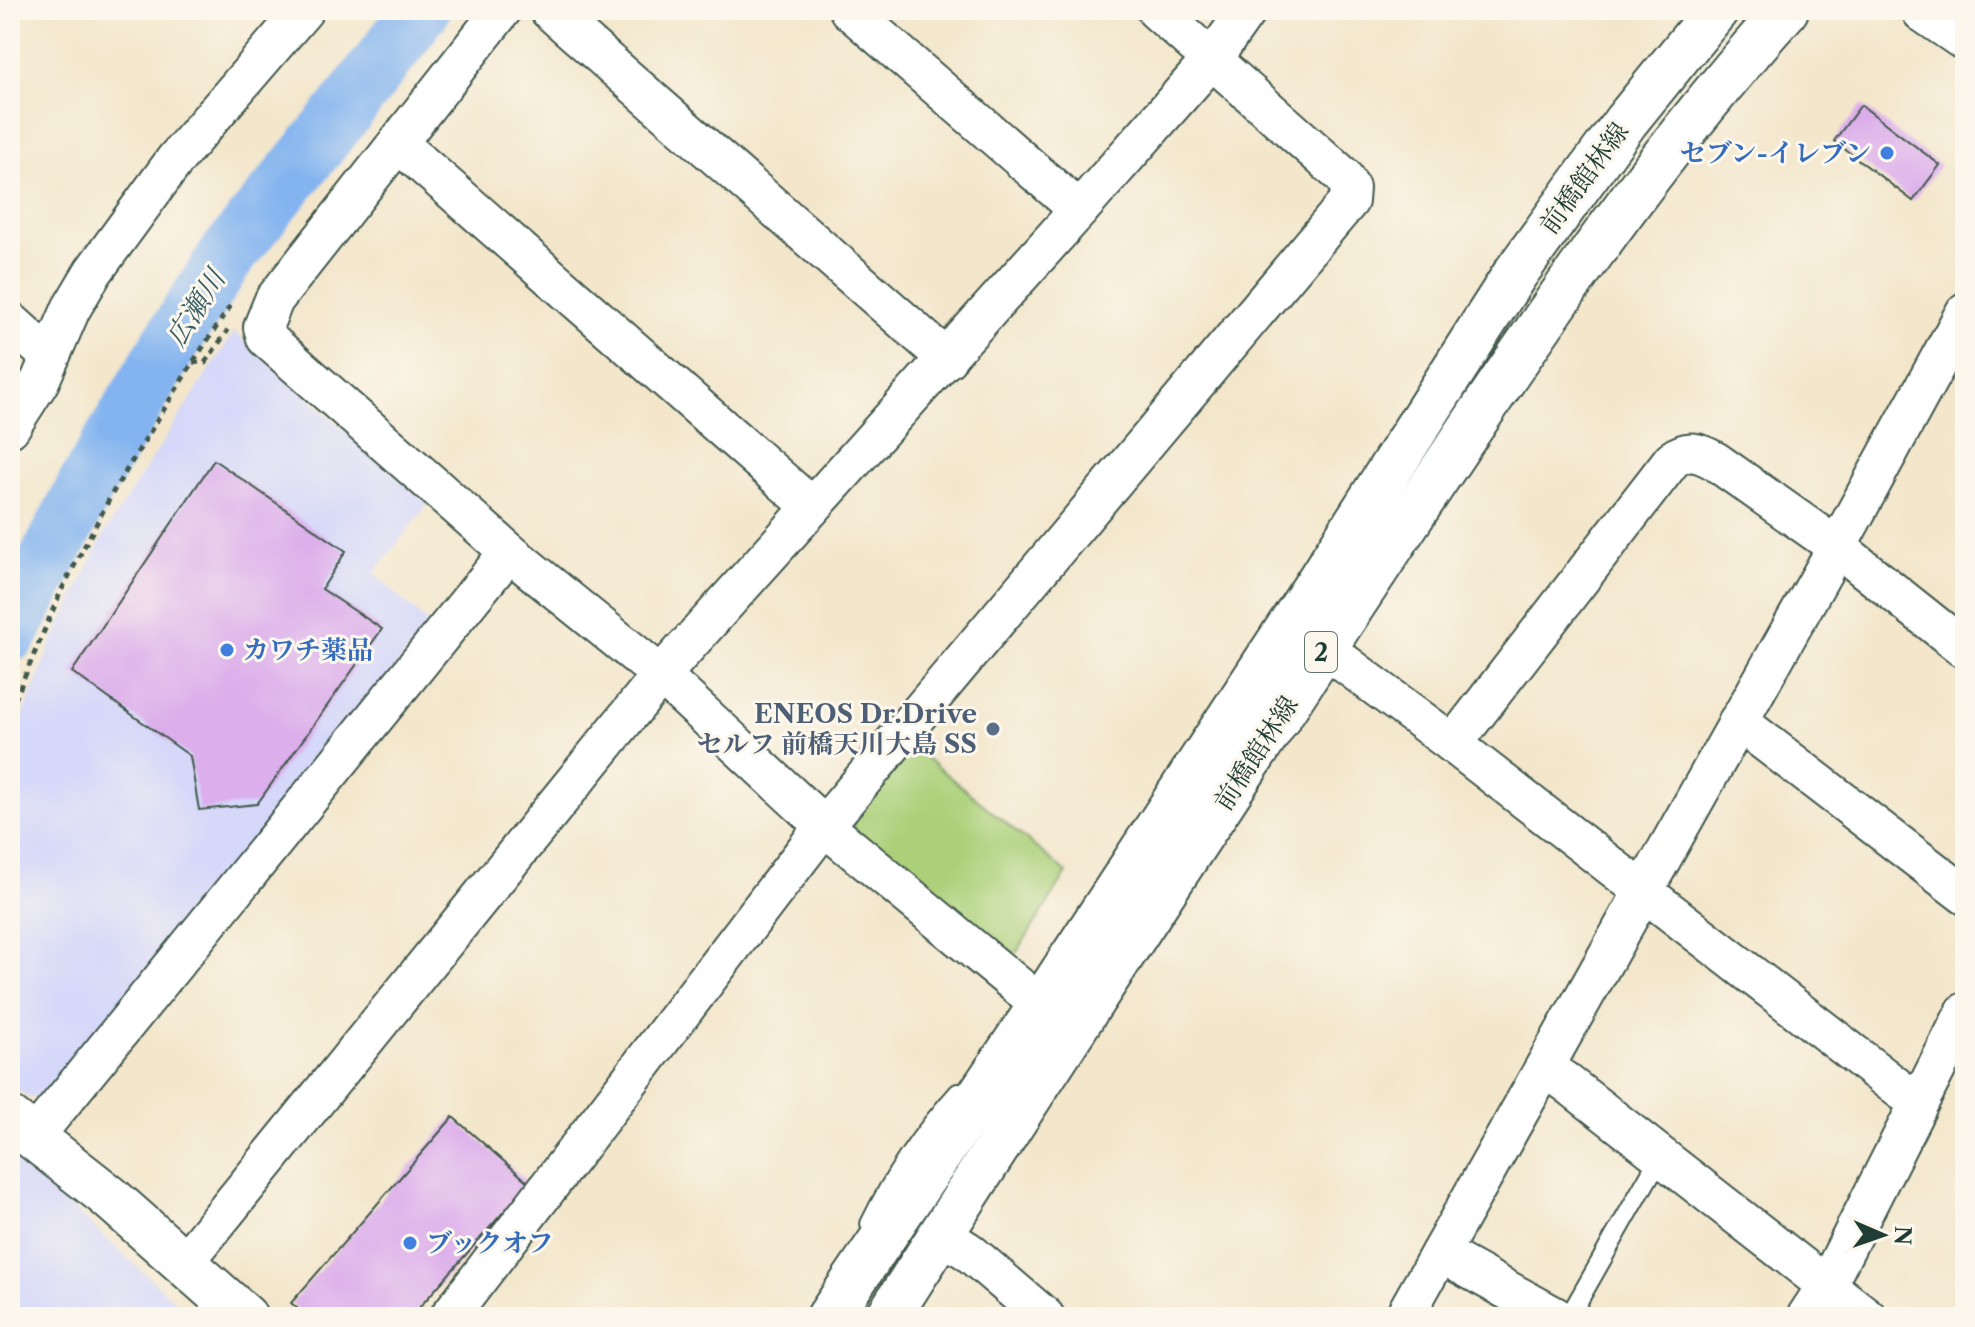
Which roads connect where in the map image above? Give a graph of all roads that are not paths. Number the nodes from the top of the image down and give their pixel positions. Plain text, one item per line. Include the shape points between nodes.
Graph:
1 (304, 10) edge
2 (502, 10) edge
3 (549, 10) edge
4 (849, 10) edge
5 (1156, 10) edge
6 (1247, 10) edge
7 (1716, 10) edge
8 (1786, 10) edge
9 (1924, 10) edge
10 (1965, 38) edge
11 (1213, 58) junction
12 (398, 143) junction
13 (1079, 210) junction
14 (10, 321) edge
15 (1962, 326) edge
16 (50, 357) junction
17 (947, 359) junction
18 (10, 428) edge
19 (812, 507) junction
20 (1837, 547) junction
21 (509, 552) junction
22 (1324, 648) junction
23 (1965, 649) edge
24 (661, 675) junction
25 (1738, 721) junction
26 (1453, 744) junction
27 (824, 826) junction
28 (1642, 891) junction
29 (1965, 895) edge
30 (1041, 1005) junction
31 (1965, 1012) edge
32 (1544, 1069) junction
33 (1919, 1100) junction
34 (22, 1128) edge
35 (1660, 1157) junction
36 (941, 1234) junction
37 (1440, 1253) junction
38 (184, 1263) junction
39 (1827, 1285) junction
40 (840, 1300) edge
41 (245, 1317) edge
42 (449, 1317) edge
43 (888, 1317) edge
44 (1045, 1317) edge
45 (1404, 1317) edge
46 (1556, 1317) edge
47 (1569, 1317) edge
48 (1806, 1317) edge
49 (1867, 1317) edge

1 - 16 street via 140,207 93,272
2 - 12 street
3 - 17 street
4 - 13 street
5 - 11 street
6 - 11 street
7 - 30 main road, 前橋館林線 / 2 via 1626,121 1515,274
8 - 22 main road, 前橋館林線 / 2 via 1670,149 1593,254
9 - 10 main road
11 - 13 street
11 - 27 street via 1343,176 1350,188 1349,201
12 - 19 street
12 - 21 street via 274,300 263,327 280,353
13 - 17 street
14 - 16 street
15 - 20 street
16 - 18 street
17 - 19 street
19 - 24 street
20 - 23 street
20 - 25 street
20 - 26 street via 1715,461 1694,451 1682,453
21 - 24 street
21 - 34 street
22 - 26 street
22 - 36 main road, 前橋館林線 / 2
24 - 27 street
24 - 38 street
25 - 28 street
25 - 29 street
26 - 28 street
27 - 30 street
27 - 42 street
28 - 32 street
28 - 33 street
30 - 40 main road, 前橋館林線 / 2
31 - 33 street
32 - 35 street
32 - 37 street
33 - 39 street
34 - 38 main road
35 - 39 street
35 - 47 lane
36 - 43 main road, 前橋館林線 / 2
36 - 44 street
37 - 45 street
37 - 46 street
38 - 41 main road
39 - 48 street
39 - 49 street

